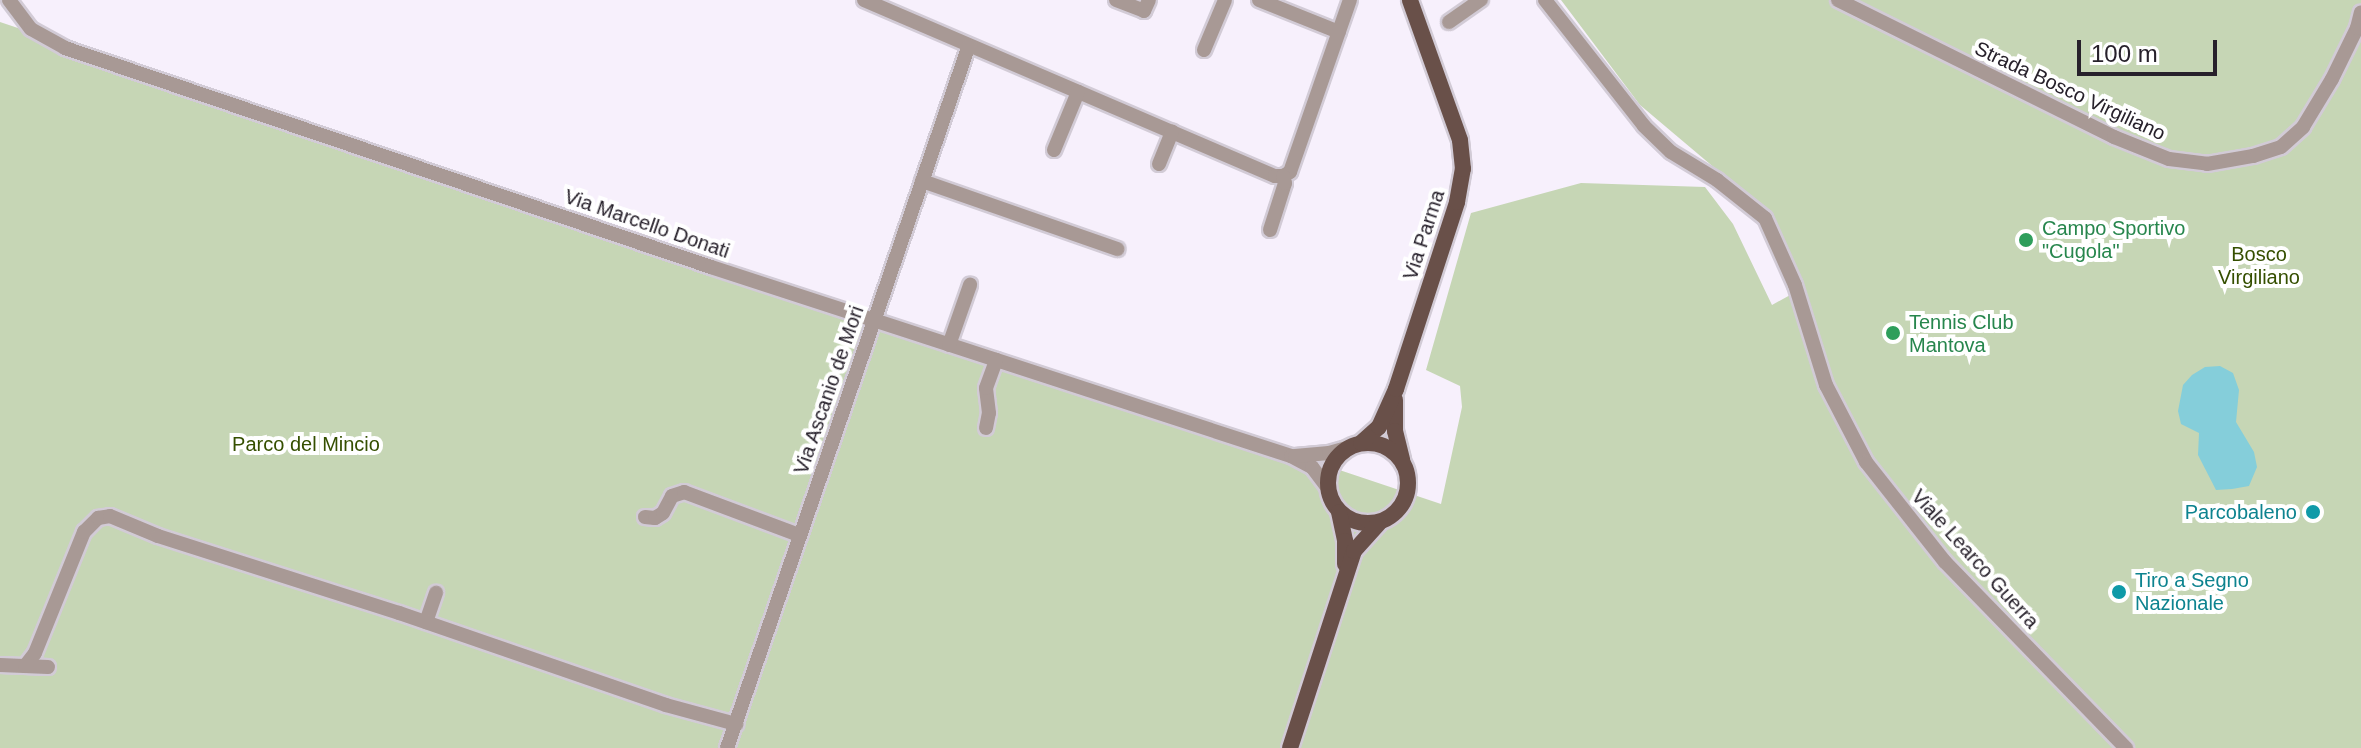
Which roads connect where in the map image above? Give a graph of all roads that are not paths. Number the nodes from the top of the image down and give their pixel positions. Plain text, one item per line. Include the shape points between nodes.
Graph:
1 (9, 0) edge
2 (864, 0) edge
3 (1116, 0) edge
4 (1149, 0) edge
5 (1225, 0) edge
6 (1259, 0) edge
7 (1350, 0) edge
8 (1410, 0) edge
9 (1481, 0) edge
10 (1545, 0) edge
11 (1838, 0) edge
12 (2361, 12) edge
13 (1449, 22) dead end
14 (1339, 32) junction
15 (969, 45) junction
16 (1204, 50) dead end
17 (1078, 92) junction
18 (1172, 132) junction
19 (1054, 150) dead end
20 (1159, 164) dead end
21 (1283, 176) junction
22 (922, 181) junction
23 (1270, 230) dead end
24 (1117, 249) dead end
25 (970, 285) dead end
26 (874, 321) junction
27 (949, 345) junction
28 (996, 360) junction
29 (1396, 389) junction
30 (986, 428) dead end
31 (1356, 445) junction
32 (1291, 456) junction
33 (1402, 461) junction
34 (1327, 487) junction
35 (1339, 512) junction
36 (645, 517) dead end
37 (1380, 522) junction
38 (799, 535) junction
39 (1343, 582) junction
40 (436, 593) dead end
41 (426, 622) junction
42 (0, 665) edge
43 (25, 666) junction
44 (48, 667) dead end
45 (736, 724) junction
46 (727, 748) edge
47 (1290, 748) edge
48 (2126, 748) edge

1 - 26 street, Via Marcello Donati via 31,29 65,48
2 - 15 street
3 - 4 street via 1144,11
5 - 16 street
6 - 14 street
7 - 14 street
8 - 29 main road, Via Parma via 1460,140 1463,169
9 - 13 street
10 - 48 street, Viale Learco Guerra via 1671,152 1765,218 1795,285 1826,385 1866,462 1945,562
11 - 12 street, Strada Bosco Virgiliano via 2114,137 2169,159 2207,164 2281,147 2303,127 2332,79
14 - 21 street via 1290,172
15 - 17 street
15 - 22 street, Via Ascanio de Mori
17 - 18 street
17 - 19 street
18 - 20 street
18 - 21 street
21 - 23 street
22 - 24 street
22 - 26 street, Via Ascanio de Mori
25 - 27 street
26 - 27 street, Via Marcello Donati
26 - 38 street, Via Ascanio de Mori
27 - 28 street, Via Marcello Donati
28 - 30 street via 986,388
28 - 32 street, Via Marcello Donati
29 - 31 main road, Via Parma via 1379,427
29 - 33 main road, Via Parma via 1395,431
31 - 32 street, Via Marcello Donati
31 - 33 main road via 1384,446
31 - 34 main road via 1333,462
32 - 34 street, Via Marcello Donati via 1312,467
33 - 37 main road via 1409,481 1406,498 1398,511
34 - 35 main road
35 - 37 main road via 1352,521
35 - 39 main road via 1345,541
36 - 38 street via 655,518 672,496 684,492
37 - 39 main road via 1359,542
38 - 45 street, Via Ascanio de Mori
39 - 47 main road
40 - 41 street
41 - 43 street via 103,516 84,532
41 - 45 street
42 - 43 street
43 - 44 street
45 - 46 street, Via Ascanio de Mori

